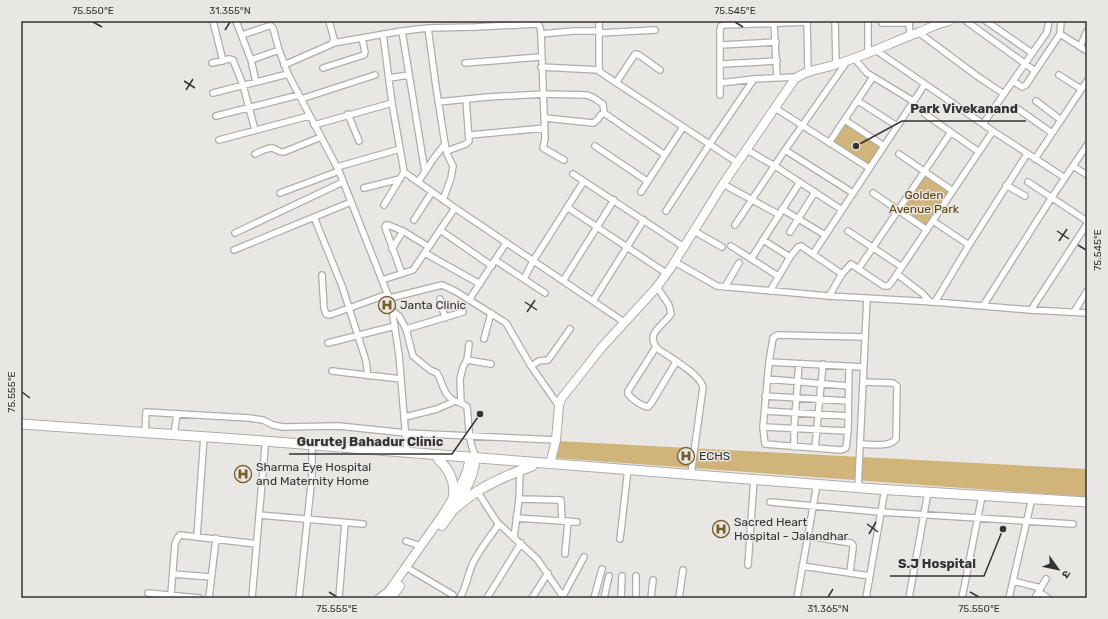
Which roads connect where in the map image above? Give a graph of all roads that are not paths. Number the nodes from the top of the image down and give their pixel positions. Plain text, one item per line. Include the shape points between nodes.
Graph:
1 (213, 21) edge
2 (236, 21) edge
3 (329, 21) edge
4 (599, 21) edge
5 (807, 21) edge
6 (836, 21) edge
7 (868, 21) edge
8 (949, 21) edge
9 (966, 21) edge
10 (986, 21) edge
11 (1049, 21) edge
12 (1061, 21) edge
13 (909, 22) edge
14 (529, 23) edge
15 (882, 23) dead end
16 (475, 24) edge
17 (774, 24) junction
18 (428, 28) junction
19 (402, 30) junction
20 (655, 30) dead end
21 (1087, 31) edge
22 (600, 32) junction
23 (918, 32) junction
24 (383, 34) junction
25 (541, 34) junction
26 (1060, 34) junction
27 (242, 35) junction
28 (910, 36) junction
29 (362, 38) junction
30 (776, 42) junction
31 (333, 44) junction
32 (720, 45) junction
33 (1080, 47) junction
34 (279, 50) junction
35 (877, 50) junction
36 (1087, 50) edge
37 (1032, 53) junction
38 (868, 54) junction
39 (541, 57) junction
40 (251, 60) junction
41 (850, 60) junction
42 (223, 61) junction
43 (776, 61) junction
44 (212, 63) dead end
45 (465, 63) dead end
46 (1025, 63) junction
47 (721, 64) junction
48 (284, 65) junction
49 (836, 65) junction
50 (542, 67) junction
51 (322, 68) dead end
52 (599, 70) junction
53 (660, 70) dead end
54 (1035, 71) junction
55 (808, 72) junction
56 (288, 74) junction
57 (375, 75) dead end
58 (409, 75) junction
59 (1059, 75) dead end
60 (873, 77) junction
61 (389, 78) junction
62 (777, 78) junction
63 (796, 78) junction
64 (754, 80) junction
65 (1013, 81) junction
66 (1087, 81) edge
67 (256, 82) junction
68 (616, 83) junction
69 (720, 83) junction
70 (925, 84) junction
71 (243, 86) junction
72 (1081, 89) junction
73 (213, 93) dead end
74 (544, 94) junction
75 (1004, 94) junction
76 (720, 95) dead end
77 (300, 97) junction
78 (466, 99) junction
79 (913, 101) junction
80 (1036, 101) dead end
81 (392, 102) junction
82 (438, 102) junction
83 (858, 102) junction
84 (248, 107) junction
85 (775, 108) junction
86 (1018, 109) dead end
87 (604, 113) junction
88 (348, 114) junction
89 (925, 114) dead end
90 (216, 116) dead end
91 (310, 116) junction
92 (545, 118) junction
93 (845, 120) junction
94 (1061, 120) junction
95 (983, 124) junction
96 (314, 125) junction
97 (802, 125) junction
98 (896, 126) junction
99 (683, 127) junction
100 (545, 128) junction
101 (255, 130) junction
102 (993, 131) junction
103 (951, 132) junction
104 (1052, 133) junction
105 (470, 134) junction
106 (321, 137) junction
107 (219, 140) dead end
108 (359, 141) dead end
109 (829, 143) junction
110 (445, 144) junction
111 (709, 145) junction
112 (1087, 145) edge
113 (595, 146) dead end
114 (884, 146) junction
115 (400, 149) junction
116 (747, 150) junction
117 (785, 150) junction
118 (446, 151) junction
119 (979, 152) junction
120 (255, 154) dead end
121 (900, 154) dead end
122 (1027, 154) junction
123 (665, 155) junction
124 (1035, 159) junction
125 (564, 160) dead end
126 (738, 163) junction
127 (775, 166) junction
128 (1073, 166) junction
129 (869, 168) junction
130 (338, 169) junction
131 (925, 171) junction
132 (404, 172) junction
133 (425, 172) junction
134 (573, 174) dead end
135 (1087, 175) edge
136 (1065, 178) junction
137 (400, 179) junction
138 (584, 181) junction
139 (647, 181) junction
140 (343, 182) junction
141 (418, 182) junction
142 (800, 182) junction
143 (1028, 182) dead end
144 (723, 184) junction
145 (1006, 185) junction
146 (364, 188) dead end
147 (953, 191) junction
148 (432, 192) junction
149 (641, 192) dead end
150 (815, 192) junction
151 (280, 193) dead end
152 (853, 193) junction
153 (873, 193) dead end
154 (1025, 196) dead end
155 (1052, 197) junction
156 (443, 200) junction
157 (614, 200) junction
158 (751, 200) junction
159 (351, 202) junction
160 (384, 205) dead end
161 (567, 207) junction
162 (455, 208) junction
163 (782, 209) junction
164 (842, 210) junction
165 (897, 210) junction
166 (666, 211) dead end
167 (778, 214) junction
168 (314, 217) junction
169 (799, 219) junction
170 (414, 220) dead end
171 (644, 220) junction
172 (933, 221) junction
173 (1087, 222) edge
174 (735, 225) dead end
175 (597, 227) junction
176 (440, 230) junction
177 (927, 230) junction
178 (403, 231) junction
179 (694, 231) junction
180 (848, 231) dead end
181 (790, 232) dead end
182 (235, 233) dead end
183 (825, 235) junction
184 (763, 240) junction
185 (506, 243) junction
186 (969, 244) junction
187 (684, 246) junction
188 (731, 246) dead end
189 (429, 247) junction
190 (627, 247) junction
191 (722, 247) dead end
192 (873, 247) junction
193 (392, 249) junction
194 (234, 250) dead end
195 (425, 253) junction
196 (813, 254) junction
197 (790, 257) junction
198 (751, 258) junction
199 (495, 260) junction
200 (533, 261) junction
201 (675, 262) junction
202 (739, 264) dead end
203 (492, 266) junction
204 (902, 267) junction
205 (859, 268) junction
206 (402, 274) junction
207 (666, 274) junction
208 (842, 274) junction
209 (897, 274) junction
210 (322, 275) dead end
211 (778, 276) junction
212 (524, 279) junction
213 (382, 280) junction
214 (563, 281) junction
215 (480, 284) junction
216 (657, 287) junction
217 (725, 287) junction
218 (770, 291) junction
219 (1087, 292) edge
220 (545, 293) dead end
221 (389, 296) junction
222 (829, 296) junction
223 (867, 298) junction
224 (440, 299) dead end
225 (469, 300) junction
226 (593, 301) junction
227 (932, 302) junction
228 (983, 306) junction
229 (349, 308) junction
230 (1031, 310) junction
231 (393, 311) junction
232 (463, 312) dead end
233 (1074, 312) junction
234 (491, 313) junction
235 (1087, 313) edge
236 (445, 318) junction
237 (624, 322) junction
238 (395, 326) junction
239 (570, 329) dead end
240 (406, 330) junction
241 (358, 336) junction
242 (865, 337) junction
243 (484, 339) dead end
244 (328, 343) dead end
245 (469, 344) dead end
246 (656, 347) junction
247 (467, 360) junction
248 (676, 362) junction
249 (769, 362) junction
250 (491, 364) dead end
251 (799, 364) junction
252 (823, 364) junction
253 (531, 366) junction
254 (849, 366) junction
255 (863, 366) junction
256 (332, 371) dead end
257 (368, 376) junction
258 (401, 378) junction
259 (767, 379) junction
260 (798, 382) junction
261 (863, 382) junction
262 (821, 383) junction
263 (848, 386) junction
264 (765, 396) junction
265 (796, 398) junction
266 (820, 399) junction
267 (848, 401) junction
268 (458, 402) junction
269 (559, 406) junction
270 (765, 411) junction
271 (795, 414) junction
272 (177, 415) junction
273 (818, 415) junction
274 (848, 416) junction
275 (404, 417) junction
276 (21, 424) edge
277 (763, 427) junction
278 (21, 429) edge
279 (794, 429) junction
280 (817, 430) junction
281 (848, 431) junction
282 (145, 432) junction
283 (406, 432) junction
284 (174, 434) junction
285 (470, 436) junction
286 (203, 439) junction
287 (556, 440) junction
288 (860, 444) junction
289 (265, 447) junction
290 (794, 447) junction
291 (815, 448) junction
292 (312, 451) junction
293 (407, 452) junction
294 (473, 458) junction
295 (438, 459) junction
296 (547, 464) junction
297 (532, 466) junction
298 (628, 469) junction
299 (520, 470) junction
300 (691, 474) junction
301 (754, 479) junction
302 (816, 484) junction
303 (858, 487) junction
304 (885, 489) junction
305 (477, 491) junction
306 (928, 492) junction
307 (982, 496) junction
308 (453, 498) junction
309 (1032, 498) junction
310 (519, 499) junction
311 (770, 502) dead end
312 (1087, 502) edge
313 (812, 506) junction
314 (453, 510) junction
315 (880, 512) junction
316 (925, 514) junction
317 (259, 515) junction
318 (445, 517) junction
319 (977, 517) junction
320 (516, 518) junction
321 (307, 520) junction
322 (1028, 520) junction
323 (565, 521) junction
324 (345, 522) junction
325 (578, 522) dead end
326 (363, 524) dead end
327 (499, 524) junction
328 (1074, 524) dead end
329 (807, 536) junction
330 (197, 537) junction
331 (216, 538) junction
332 (514, 538) junction
333 (620, 539) dead end
334 (406, 541) dead end
335 (521, 543) junction
336 (257, 544) junction
337 (422, 546) junction
338 (565, 554) dead end
339 (584, 557) dead end
340 (748, 565) dead end
341 (802, 566) junction
342 (602, 569) dead end
343 (410, 570) junction
344 (683, 570) dead end
345 (850, 572) junction
346 (548, 573) junction
347 (173, 574) junction
348 (609, 576) dead end
349 (622, 576) dead end
350 (636, 576) dead end
351 (870, 576) junction
352 (211, 577) junction
353 (1046, 579) dead end
354 (653, 580) dead end
355 (1013, 581) junction
356 (391, 588) junction
357 (1040, 590) junction
358 (148, 593) dead end
359 (171, 594) junction
360 (453, 595) dead end
361 (564, 597) edge
362 (199, 598) edge
363 (208, 598) edge
364 (252, 598) edge
365 (299, 598) edge
366 (339, 598) edge
367 (378, 598) edge
368 (384, 598) edge
369 (391, 598) edge
370 (460, 598) edge
371 (488, 598) edge
372 (532, 598) edge
373 (594, 598) edge
374 (604, 598) edge
375 (621, 598) edge
376 (636, 598) edge
377 (651, 598) edge
378 (679, 598) edge
379 (797, 598) edge
380 (866, 598) edge
381 (909, 598) edge
382 (962, 598) edge
383 (1009, 598) edge
384 (1035, 598) edge
385 (1048, 598) edge

1 - 42 street
2 - 27 street
3 - 31 street
4 - 22 street
5 - 17 street
5 - 55 street
6 - 49 street
7 - 38 street
8 - 23 street
9 - 46 street
10 - 37 street
11 - 37 street via 1047,32
12 - 26 street
13 - 15 street
13 - 28 street
14 - 16 street
14 - 25 street via 538,24
16 - 18 street
17 - 30 street
17 - 32 street via 724,25 720,27
18 - 19 street
18 - 82 street
19 - 24 street
19 - 58 street
20 - 22 street
21 - 33 street
22 - 25 street
22 - 52 street
23 - 28 street
23 - 75 street
24 - 29 street
24 - 61 street
25 - 39 street
26 - 33 street
26 - 54 street
27 - 34 street via 271,26
27 - 40 street
28 - 35 street
29 - 31 street
29 - 51 street via 364,55
30 - 32 street
30 - 43 street
31 - 48 street
32 - 47 street
33 - 36 street
34 - 40 street
34 - 48 street
35 - 38 street
35 - 70 street
37 - 46 street
38 - 41 street
39 - 45 street
39 - 50 street
40 - 67 street
41 - 49 street
41 - 60 street
41 - 97 street
42 - 44 street
42 - 71 street via 233,60
43 - 47 street
43 - 62 street
46 - 54 street
46 - 65 street
47 - 69 street
48 - 56 street
49 - 55 street
50 - 52 street
50 - 74 street
52 - 68 street
53 - 68 street via 635,54
54 - 65 street via 1023,87
55 - 63 street
56 - 67 street
56 - 77 street
57 - 77 street
58 - 61 street
58 - 133 street
59 - 72 street
60 - 79 street
60 - 83 street
61 - 81 street
62 - 63 street
62 - 64 street
63 - 85 street
64 - 69 street
64 - 111 street
65 - 75 street
66 - 72 street
67 - 71 street
68 - 99 street
69 - 76 street
70 - 79 street
70 - 95 street
71 - 73 street
71 - 84 street
72 - 94 street
74 - 78 street
74 - 87 street via 587,95 603,104
74 - 92 street
75 - 95 street
77 - 84 street
77 - 91 street
78 - 82 street
78 - 105 street
79 - 98 street
80 - 94 street
81 - 88 street
81 - 115 street
82 - 110 street
83 - 93 street
83 - 98 street
84 - 90 street
84 - 101 street
85 - 97 street
85 - 116 street
86 - 104 street
87 - 92 street via 593,123
87 - 123 street
88 - 96 street
88 - 108 street
89 - 103 street
91 - 96 street
91 - 101 street
92 - 100 street
93 - 109 street
93 - 114 street
94 - 104 street
95 - 102 street
96 - 106 street
97 - 109 street
97 - 117 street
98 - 114 street
99 - 111 street
99 - 123 street
100 - 105 street
100 - 125 street via 544,149
101 - 107 street
102 - 119 street
102 - 122 street
103 - 119 street
103 - 131 street
104 - 124 street
105 - 118 street via 466,144
106 - 120 street via 284,152 271,148
106 - 130 street
109 - 129 street
110 - 118 street
110 - 133 street
111 - 126 street
111 - 166 street
112 - 128 street
113 - 139 street
114 - 129 street
115 - 130 street
115 - 132 street
116 - 126 street
116 - 127 street
117 - 127 street
117 - 152 street
118 - 156 street via 453,171
119 - 147 street
121 - 131 street
122 - 124 street
122 - 145 street
123 - 139 street
124 - 136 street
126 - 144 street
127 - 142 street
127 - 158 street
128 - 135 street
128 - 136 street
129 - 152 street
130 - 140 street
130 - 151 street
131 - 147 street
131 - 165 street
132 - 137 street
132 - 141 street
133 - 141 street
134 - 138 street
136 - 155 street
137 - 146 street
137 - 160 street
138 - 157 street
138 - 161 street
139 - 149 street
140 - 159 street
140 - 182 street
141 - 148 street
142 - 150 street
142 - 163 street
143 - 155 street
144 - 158 street
144 - 179 street
145 - 154 street
145 - 186 street
147 - 172 street
148 - 156 street
148 - 170 street
150 - 164 street
150 - 169 street
152 - 164 street
153 - 165 street
155 - 173 street
155 - 228 street
156 - 162 street
157 - 171 street
157 - 175 street
158 - 167 street
158 - 174 street
159 - 168 street
159 - 213 street
161 - 175 street
161 - 200 street
162 - 176 street
162 - 185 street
163 - 167 street
163 - 169 street
164 - 183 street
165 - 177 street
165 - 192 street
167 - 184 street
168 - 194 street
168 - 229 street
169 - 181 street
169 - 183 street
171 - 187 street
171 - 190 street
172 - 177 street
172 - 186 street
173 - 230 street
175 - 190 street
175 - 214 street
176 - 189 street
176 - 203 street
177 - 204 street
178 - 189 street
178 - 193 street
178 - 193 street via 385,226
179 - 187 street
179 - 191 street
180 - 192 street
183 - 196 street
184 - 197 street
184 - 198 street
185 - 199 street
185 - 200 street
186 - 227 street
187 - 201 street
188 - 198 street
189 - 195 street
190 - 207 street
190 - 226 street
192 - 204 street
192 - 205 street
193 - 206 street
195 - 206 street via 413,270
195 - 215 street
196 - 197 street via 799,246
196 - 208 street
197 - 211 street
198 - 211 street
199 - 203 street
199 - 212 street
200 - 212 street
200 - 214 street
201 - 207 street
201 - 217 street via 712,284
202 - 217 street
203 - 215 street
204 - 209 street
205 - 208 street via 851,264
205 - 209 street via 884,286 889,285
206 - 213 street
207 - 216 street
208 - 222 street
209 - 227 street
210 - 229 street via 324,312 330,314
211 - 218 street
212 - 220 street
213 - 221 street
214 - 226 street
215 - 225 street
216 - 237 street
216 - 246 street via 671,312 652,337
217 - 218 street
218 - 222 street
219 - 233 street
221 - 225 street via 442,286
221 - 229 street
221 - 231 street
222 - 223 street
223 - 227 street
223 - 242 street
224 - 236 street
225 - 234 street
226 - 237 street
227 - 228 street
228 - 230 street
229 - 241 street
230 - 233 street
231 - 238 street
231 - 240 street via 399,316
232 - 236 street
233 - 235 street
234 - 243 street
234 - 253 street via 506,323
236 - 240 street
237 - 269 street via 561,399
238 - 241 street
238 - 258 street
239 - 253 street via 548,360 539,361
240 - 268 street via 413,356 437,373 445,392
241 - 244 street
241 - 257 street
242 - 249 street via 777,335 773,338
242 - 255 street
245 - 247 street
246 - 248 street
246 - 248 street via 628,391 630,397 648,407
247 - 250 street
247 - 268 street via 460,379
248 - 300 street via 699,379 703,387
249 - 251 street
249 - 259 street
251 - 252 street
251 - 260 street
252 - 254 street
252 - 262 street
253 - 269 street
254 - 255 street
254 - 263 street
255 - 261 street
256 - 257 street
257 - 258 street
258 - 275 street
259 - 260 street
259 - 264 street
260 - 262 street
260 - 265 street
261 - 288 street
261 - 288 street via 893,383 897,386 897,432 896,439 891,444
262 - 263 street
262 - 266 street
263 - 267 street
264 - 265 street
264 - 270 street
265 - 266 street
265 - 271 street
266 - 267 street
266 - 273 street
267 - 274 street
268 - 275 street
268 - 285 street via 467,407
269 - 287 street
270 - 271 street
270 - 277 street
271 - 273 street
271 - 279 street
272 - 282 street via 146,412
272 - 283 street via 249,418 283,427 338,426
272 - 284 street
273 - 274 street
273 - 280 street
274 - 281 street
275 - 283 street
276 - 282 main road
277 - 279 street
277 - 290 street via 765,444
278 - 286 main road
279 - 280 street
279 - 290 street
280 - 281 street
280 - 291 street
281 - 291 street via 846,448
282 - 284 main road
283 - 285 street
283 - 293 street
284 - 286 main road
285 - 287 street
285 - 294 street
286 - 289 main road
286 - 293 main road
286 - 330 street
287 - 296 street
288 - 303 street
289 - 292 main road
289 - 317 street
290 - 291 street
292 - 295 main road
292 - 321 street
293 - 294 main road
294 - 295 main road
294 - 296 main road
294 - 297 main road
294 - 308 street
294 - 314 street via 474,471
295 - 308 main road via 453,482
296 - 297 main road
296 - 298 main road
297 - 299 main road
298 - 300 main road
298 - 333 street
299 - 305 main road
299 - 310 street
300 - 301 main road
301 - 302 main road
301 - 340 street
302 - 303 main road
302 - 313 street
303 - 304 main road
304 - 306 main road
304 - 315 street
305 - 314 main road
305 - 327 street
306 - 307 main road
306 - 316 street
307 - 309 main road
307 - 319 street
308 - 318 street
309 - 312 main road
309 - 322 street
310 - 320 street
310 - 323 street via 561,500
311 - 313 street
313 - 315 street
313 - 329 street
314 - 318 street
315 - 316 street
315 - 351 street
316 - 319 street
316 - 381 street
317 - 321 street
317 - 336 street
318 - 337 street
318 - 343 street
319 - 322 street
319 - 382 street
320 - 323 street
320 - 332 street
321 - 324 street
321 - 365 street
322 - 328 street
322 - 355 street
323 - 325 street
323 - 338 street
324 - 326 street
324 - 366 street
327 - 332 street
327 - 370 street via 476,559
329 - 341 street
329 - 345 street via 851,543 854,548
330 - 331 street
330 - 347 street via 180,535 176,539
331 - 336 street
331 - 352 street
332 - 335 street
334 - 337 street
335 - 346 street
335 - 371 street
336 - 364 street
337 - 356 street
339 - 361 street
341 - 345 street
341 - 379 street
342 - 373 street
343 - 360 street
343 - 369 street
344 - 378 street
345 - 351 street
346 - 361 street
346 - 372 street
347 - 352 street
347 - 359 street
348 - 374 street
349 - 375 street
350 - 376 street
351 - 380 street
352 - 363 street
353 - 357 street
354 - 377 street
355 - 357 street
355 - 383 street
356 - 367 street
356 - 368 street
357 - 384 street
357 - 385 street
358 - 359 street
359 - 362 street

